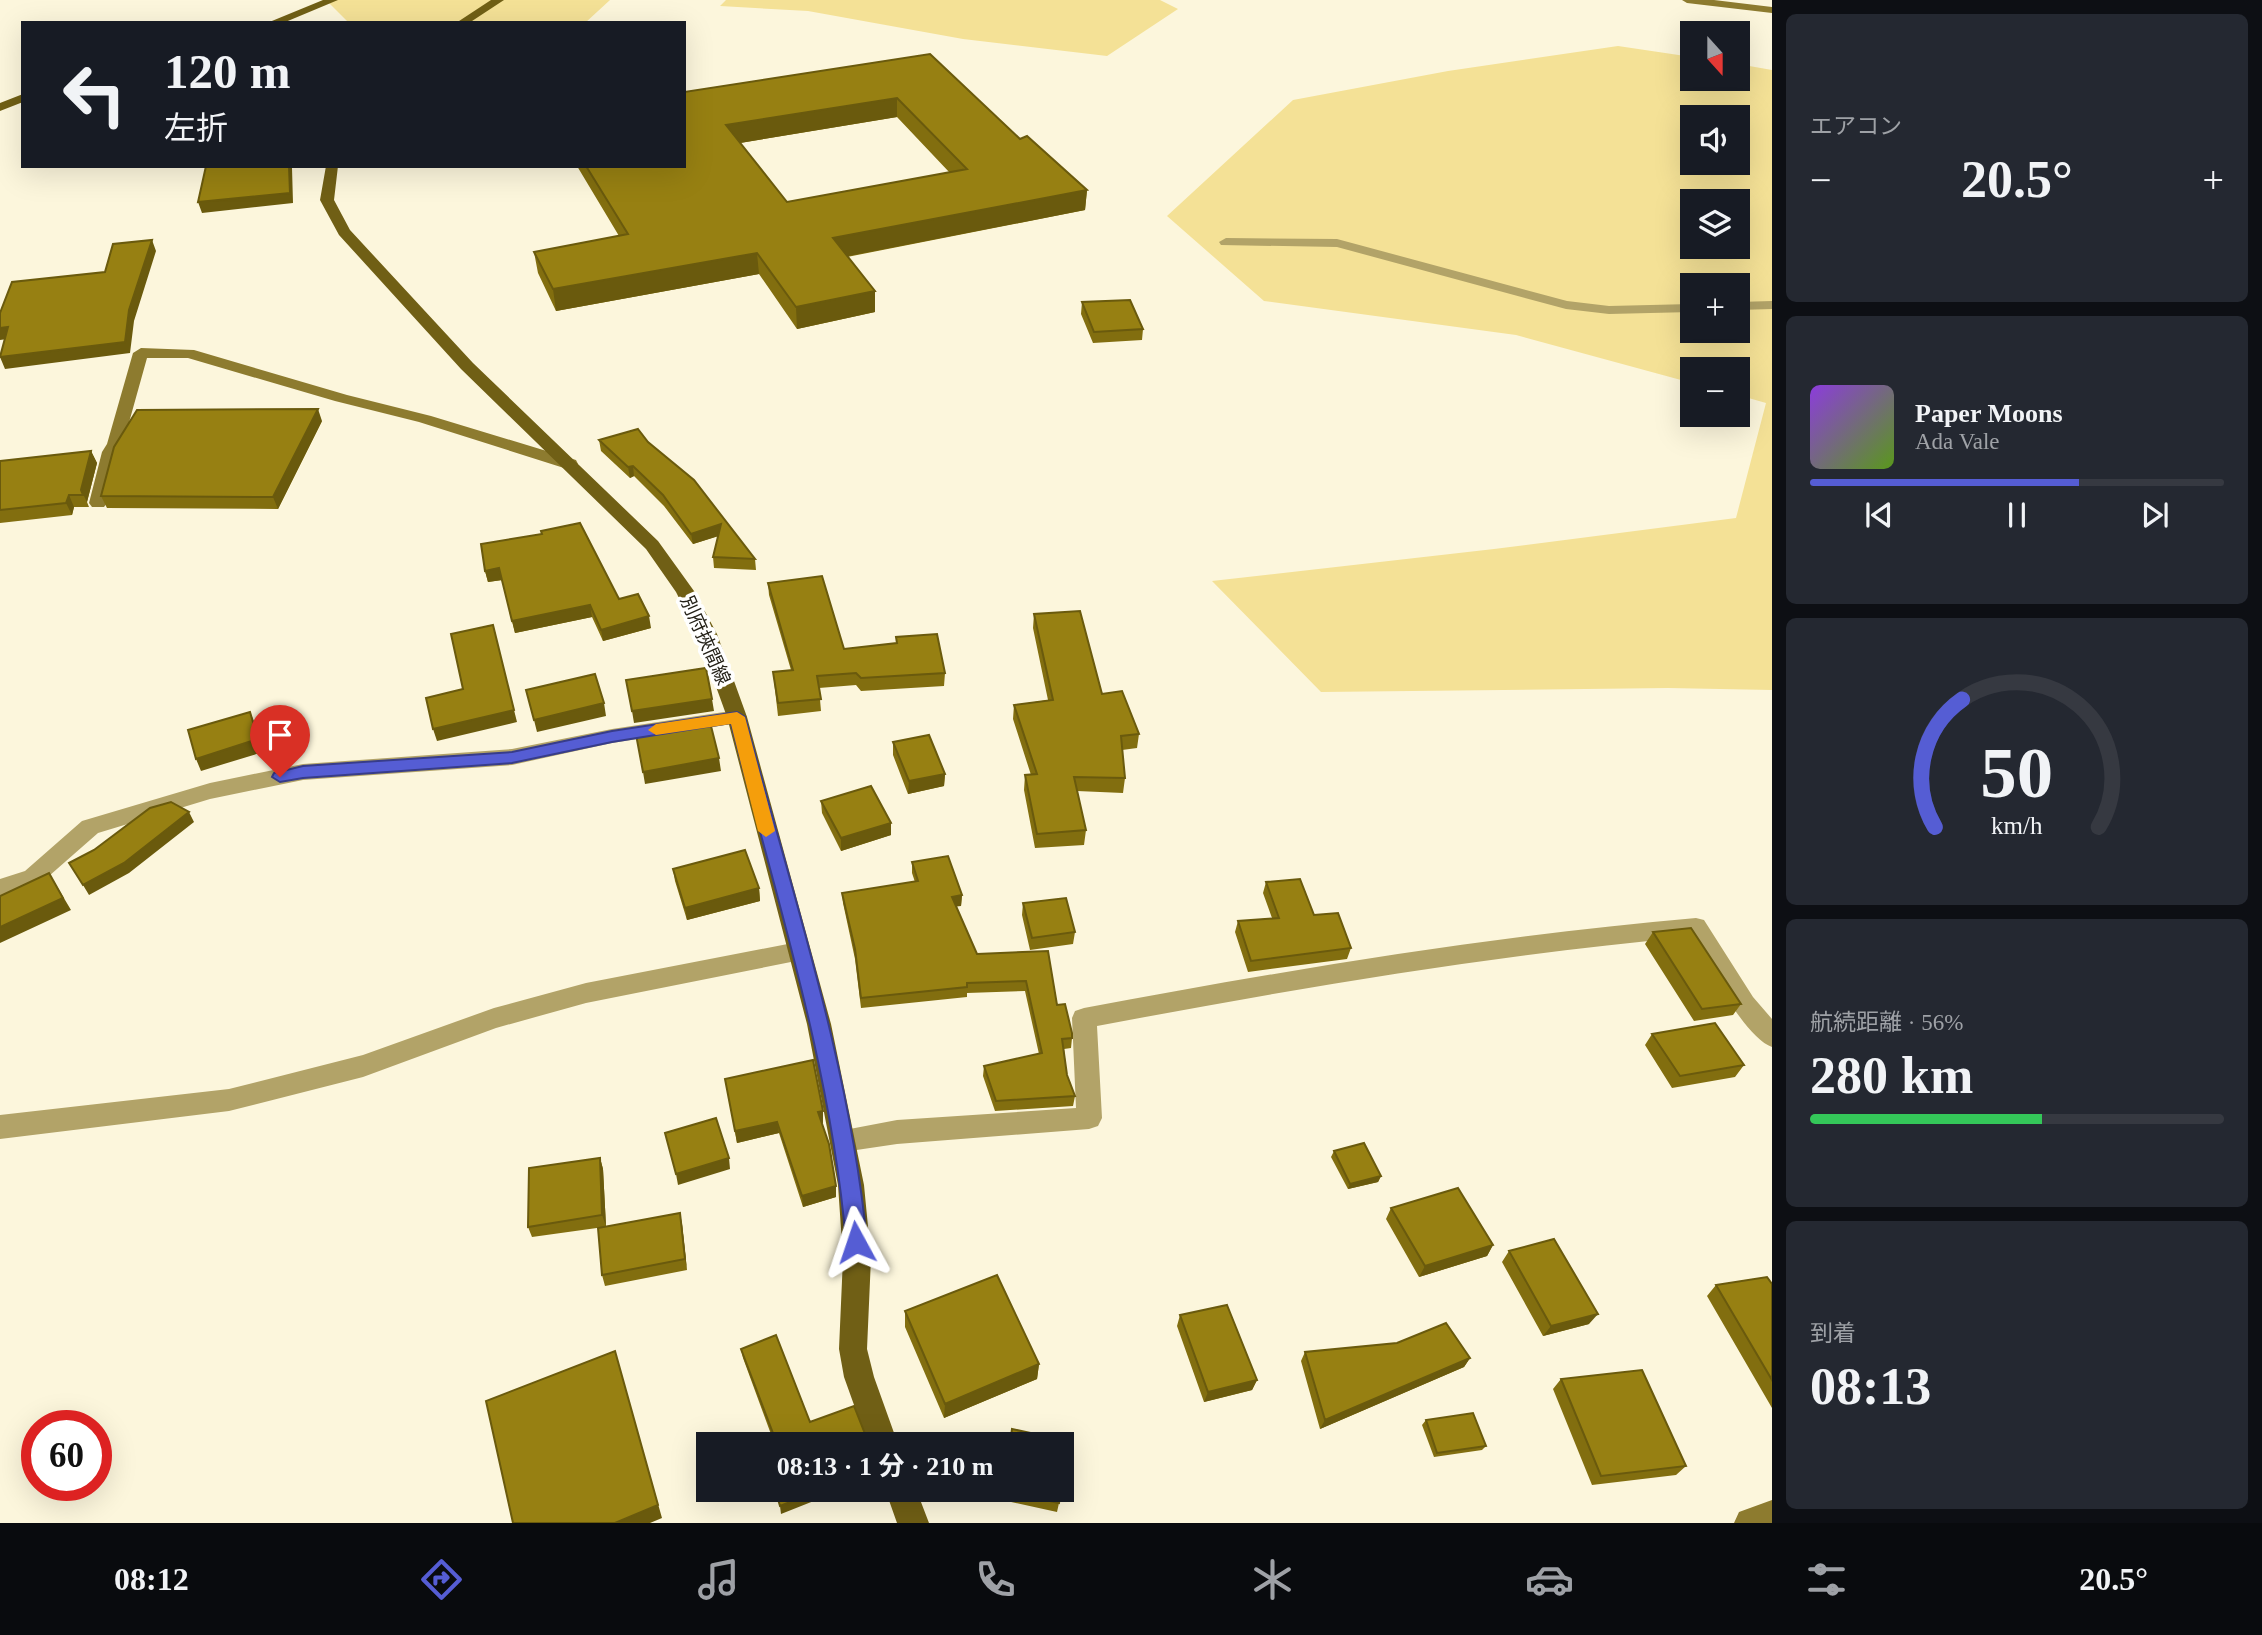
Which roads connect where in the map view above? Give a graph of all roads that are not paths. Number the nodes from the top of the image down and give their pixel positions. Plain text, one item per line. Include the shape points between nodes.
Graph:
1 (333, 0) edge
2 (499, 0) edge
3 (1687, 0) edge
4 (1772, 10) edge
5 (277, 21) edge
6 (464, 21) edge
7 (21, 99) edge
8 (0, 107) edge
9 (332, 168) edge
10 (1226, 242) dead end
11 (1772, 305) edge
12 (1750, 306) edge
13 (1680, 308) edge
14 (570, 464) junction
15 (98, 503) edge
16 (737, 717) junction
17 (0, 888) edge
18 (798, 952) junction
19 (1772, 1037) edge
20 (0, 1128) edge
21 (842, 1140) junction
22 (879, 1432) edge
23 (905, 1502) edge
24 (1772, 1516) edge
25 (913, 1523) edge
26 (1750, 1523) edge

1 - 5 main road
2 - 6 main road
3 - 4 street
7 - 8 main road
9 - 14 main road, 別府挾間線 via 327,200 344,232 467,366
10 - 13 street via 1337,243 1566,305 1609,310
11 - 12 street
14 - 15 street via 189,353 141,353
14 - 16 main road, 別府挾間線 via 652,545 685,591 708,634
16 - 17 street via 512,757 303,772 210,791 90,827 33,877
16 - 18 main road, 別府挾間線
18 - 20 street via 586,993 494,1018 363,1066 229,1100
18 - 21 main road, 別府挾間線
19 - 21 street via 1744,1004 1696,927 1583,936 1084,1017 1089,1118
21 - 22 main road, 別府挾間線 via 857,1258 853,1349
23 - 25 main road
24 - 26 street

